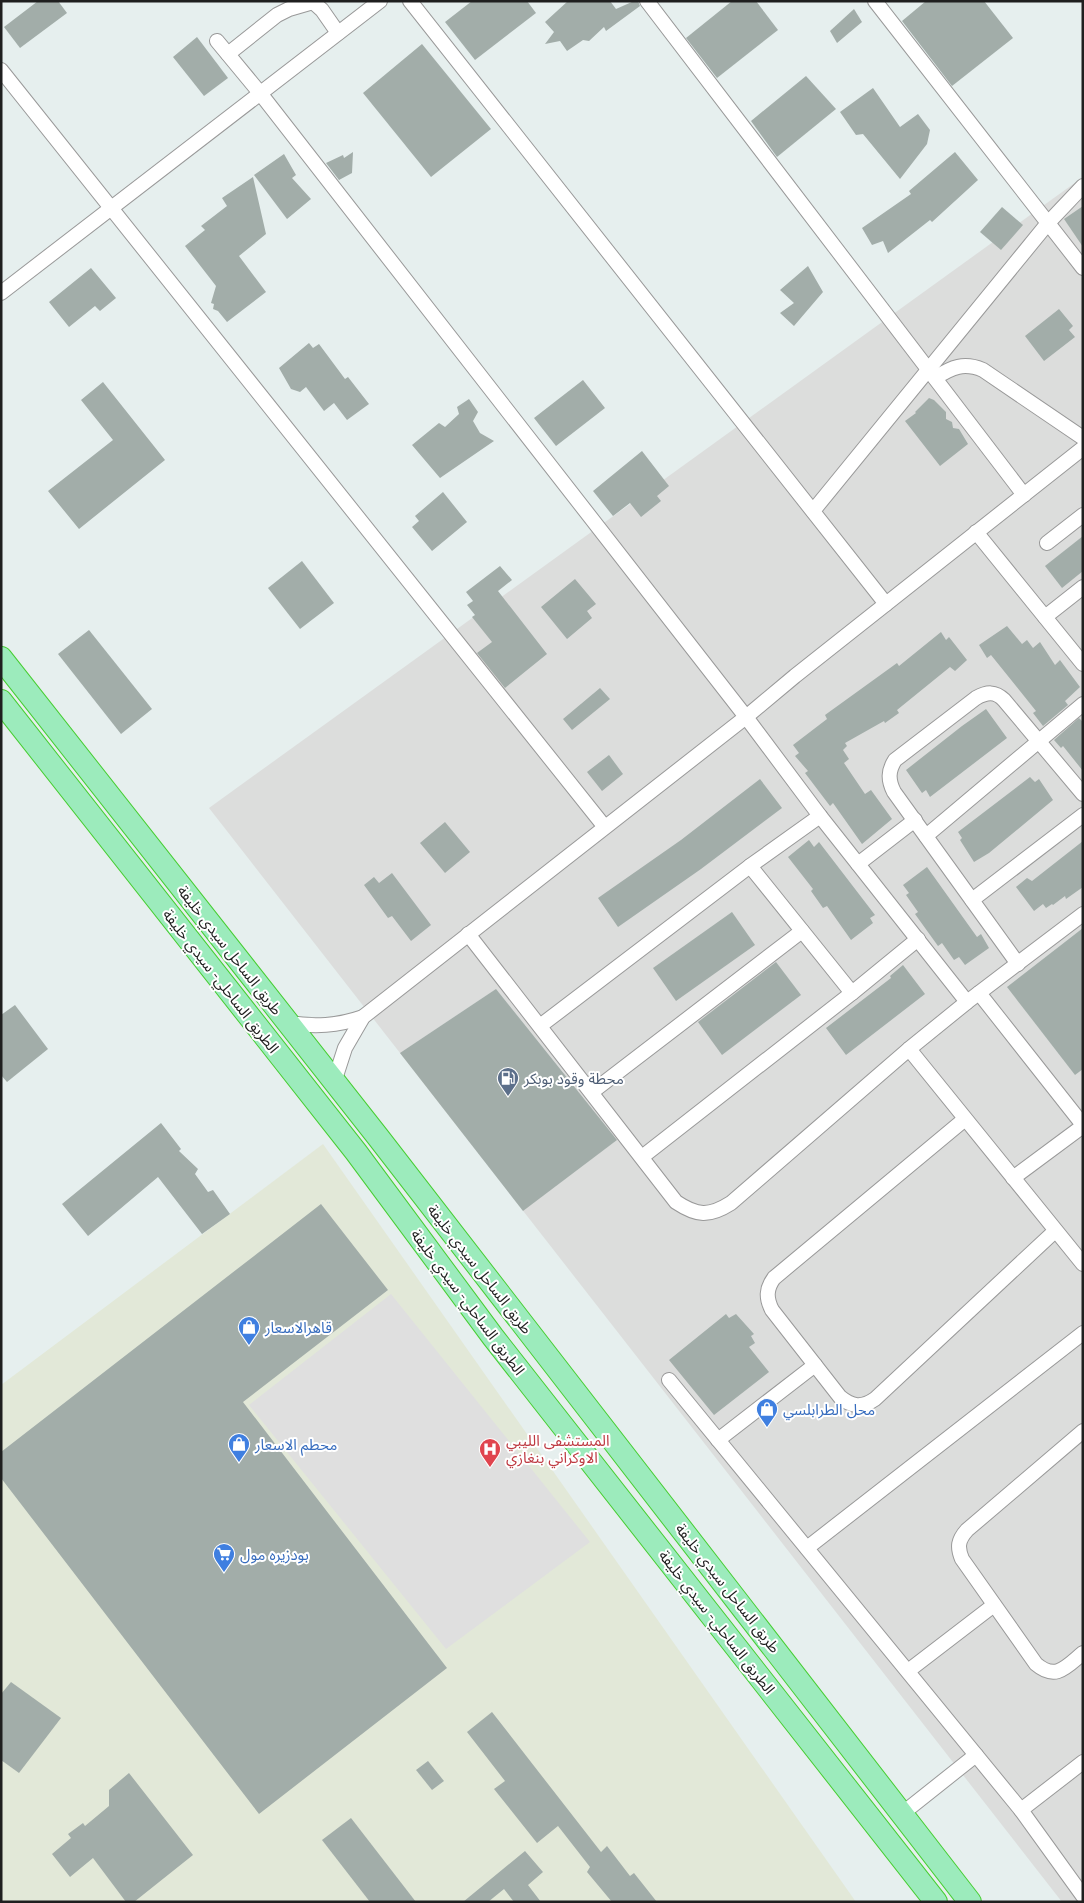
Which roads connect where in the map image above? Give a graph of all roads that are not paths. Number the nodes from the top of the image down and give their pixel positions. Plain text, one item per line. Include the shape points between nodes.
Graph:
1 (312, 1) edge
2 (380, 1) edge
3 (410, 1) edge
4 (647, 1) edge
5 (875, 1) edge
6 (338, 33) junction
7 (216, 41) dead end
8 (228, 54) junction
9 (1, 70) edge
10 (260, 93) junction
11 (1083, 186) edge
12 (111, 208) junction
13 (1048, 223) junction
14 (1083, 268) edge
15 (1, 293) edge
16 (932, 373) junction
17 (1083, 438) edge
18 (1083, 448) edge
19 (1024, 495) junction
20 (813, 511) junction
21 (1083, 515) edge
22 (976, 532) junction
23 (1047, 543) dead end
24 (1083, 587) edge
25 (886, 604) junction
26 (1045, 617) junction
27 (1, 658) edge
28 (1083, 664) edge
29 (1, 701) edge
30 (1083, 704) edge
31 (746, 717) junction
32 (1039, 741) junction
33 (1083, 794) edge
34 (1083, 815) edge
35 (820, 816) junction
36 (915, 820) junction
37 (604, 826) junction
38 (926, 836) junction
39 (858, 864) junction
40 (750, 866) junction
41 (972, 900) junction
42 (1083, 914) edge
43 (802, 931) junction
44 (468, 934) junction
45 (918, 939) junction
46 (1018, 964) junction
47 (852, 993) junction
48 (979, 993) junction
49 (967, 1002) junction
50 (363, 1017) junction
51 (288, 1022) junction
52 (540, 1026) junction
53 (909, 1049) junction
54 (334, 1082) junction
55 (592, 1092) junction
56 (965, 1119) junction
57 (1083, 1125) edge
58 (642, 1157) junction
59 (1013, 1178) junction
60 (1055, 1231) junction
61 (1083, 1264) edge
62 (1083, 1333) edge
63 (816, 1365) junction
64 (668, 1380) dead end
65 (1083, 1431) edge
66 (718, 1440) junction
67 (807, 1548) junction
68 (994, 1605) junction
69 (1083, 1653) edge
70 (908, 1671) junction
71 (976, 1755) junction
72 (1083, 1762) edge
73 (1021, 1810) junction
74 (903, 1813) junction
75 (1083, 1896) edge
76 (936, 1902) edge
77 (970, 1902) edge

1 - 6 street
1 - 8 street via 277,15
2 - 6 street
3 - 20 street
4 - 16 street
5 - 13 street
6 - 10 street
7 - 8 street
8 - 10 street
9 - 12 street
10 - 12 street
10 - 31 street
11 - 13 street
12 - 15 street
12 - 37 street
13 - 14 street
13 - 16 street
16 - 17 street via 974,366
16 - 19 street
16 - 20 street
18 - 19 street
19 - 22 street
20 - 25 street
21 - 23 street
22 - 25 street
22 - 26 street
24 - 26 street
25 - 31 street
26 - 28 street
27 - 51 highway, طريق الساحل سيدي خليفة
29 - 76 highway, الطريق الساحلي- سيدي خليفة via 356,1152 493,1337
30 - 32 street
31 - 35 street
31 - 37 street
32 - 33 street
32 - 36 street via 999,695 983,694 895,760 891,767 890,784
32 - 38 street
34 - 41 street
35 - 39 street
35 - 40 street
36 - 38 street
36 - 39 street
37 - 44 street
38 - 41 street
39 - 45 street
40 - 43 street
40 - 52 street
41 - 46 street
42 - 46 street
43 - 47 street
43 - 55 street
44 - 50 street
44 - 52 street
45 - 47 street
45 - 49 street
46 - 48 street
47 - 58 street
48 - 49 street
48 - 57 street
49 - 53 street
50 - 51 street via 326,1026
50 - 54 street via 345,1048
51 - 54 highway, طريق الساحل سيدي خليفة
52 - 55 street
53 - 56 street
53 - 58 street via 718,1211 704,1214 689,1211 676,1202
54 - 74 highway, طريق الساحل سيدي خليفة
55 - 58 street
56 - 59 street
56 - 63 street via 770,1284 767,1293 772,1310
57 - 59 street
59 - 60 street
60 - 61 street
60 - 63 street via 868,1404 848,1404
62 - 67 street
63 - 66 street
64 - 66 street
65 - 68 street via 962,1536 958,1543 962,1559
66 - 67 street
67 - 70 street
68 - 69 street via 1043,1670 1058,1672
68 - 70 street
70 - 71 street
71 - 73 street
71 - 74 street
72 - 73 street
73 - 75 street
74 - 77 highway, طريق الساحل سيدي خليفة

